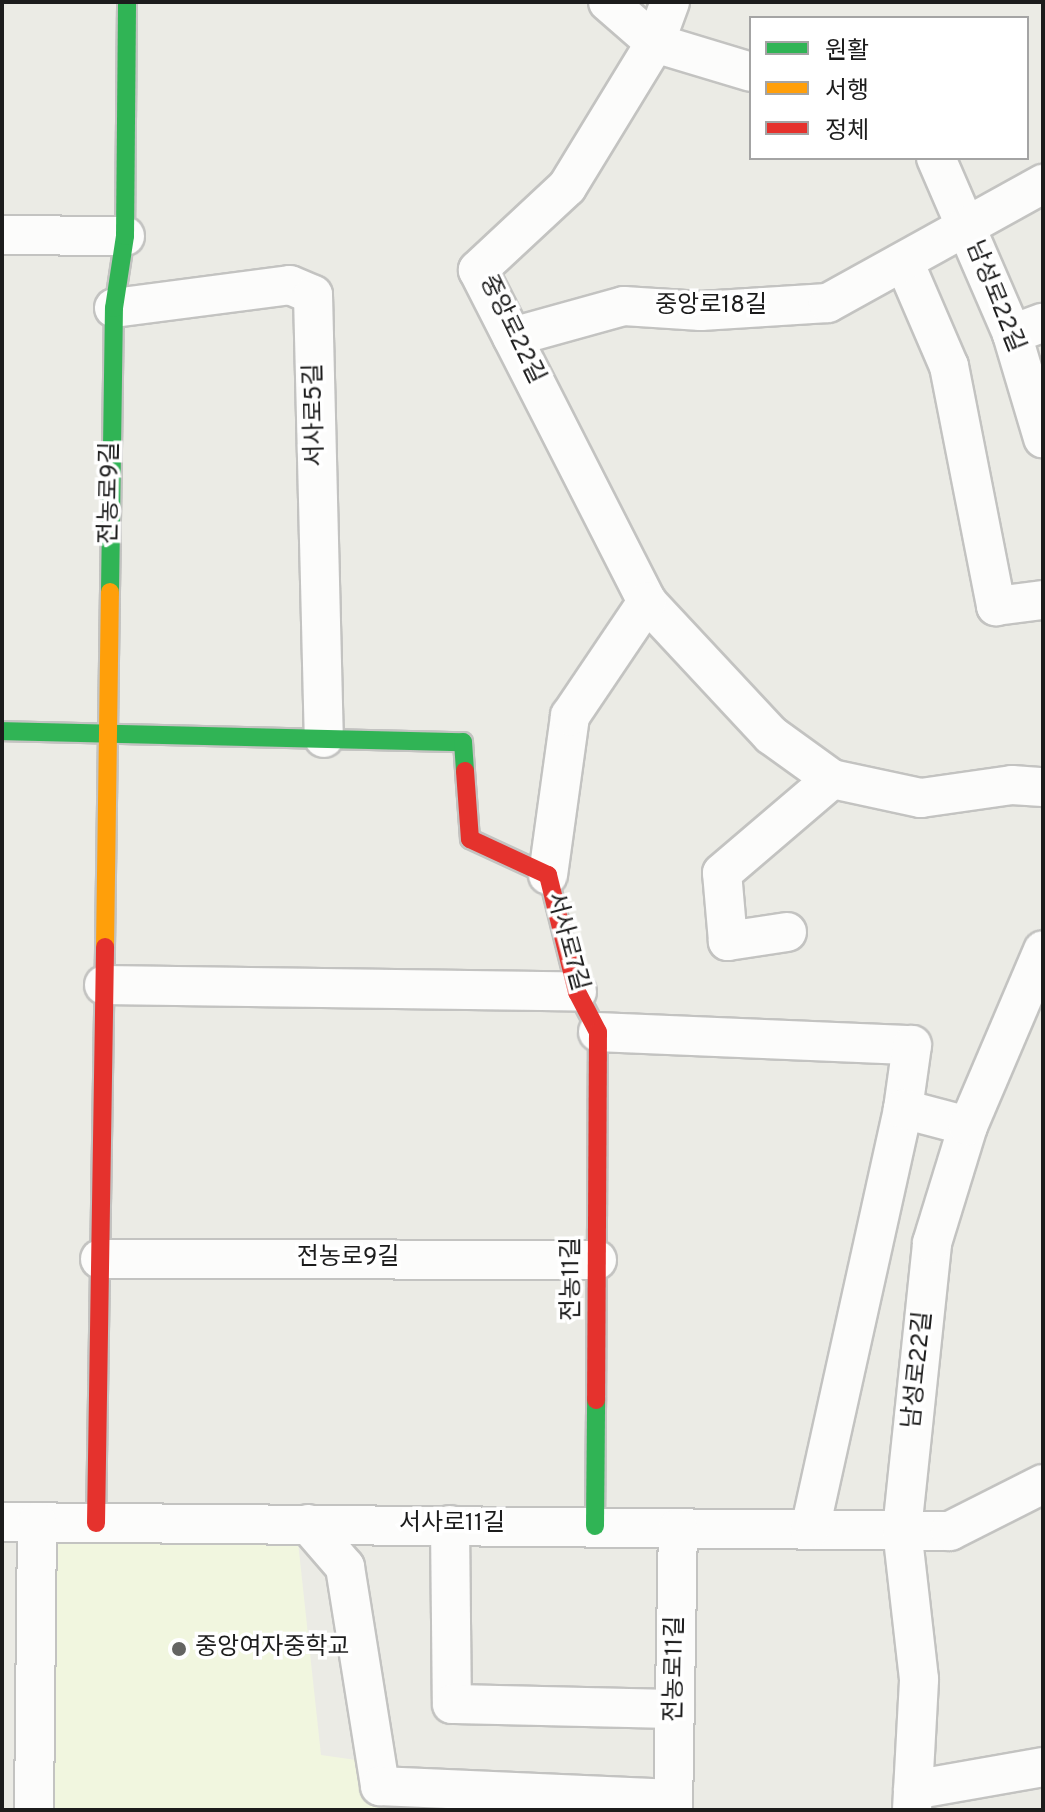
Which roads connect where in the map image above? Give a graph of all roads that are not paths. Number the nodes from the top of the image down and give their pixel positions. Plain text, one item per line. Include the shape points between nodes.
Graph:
1 (127, 2) edge
2 (608, 2) edge
3 (670, 2) edge
4 (655, 43) junction
5 (749, 71) edge
6 (937, 160) edge
7 (1043, 184) edge
8 (964, 224) junction
9 (2, 235) edge
10 (125, 236) junction
11 (905, 264) junction
12 (114, 308) junction
13 (1028, 328) edge
14 (512, 337) junction
15 (1043, 438) edge
16 (1043, 600) edge
17 (647, 602) junction
18 (2, 731) edge
19 (107, 733) junction
20 (324, 738) junction
21 (832, 779) junction
22 (1043, 787) edge
23 (548, 875) junction
24 (787, 932) dead end
25 (1043, 950) edge
26 (104, 985) junction
27 (577, 992) junction
28 (598, 1032) junction
29 (903, 1109) junction
30 (968, 1126) junction
31 (100, 1259) junction
32 (597, 1260) junction
33 (1043, 1484) edge
34 (19, 1522) edge
35 (96, 1523) junction
36 (308, 1524) junction
37 (450, 1525) junction
38 (595, 1526) junction
39 (678, 1528) junction
40 (810, 1529) junction
41 (902, 1530) junction
42 (675, 1709) junction
43 (1043, 1767) edge
44 (913, 1800) edge
45 (673, 1804) edge
46 (34, 1810) edge

1 - 10 street, 전농로9길
2 - 4 street
3 - 4 street, 중앙로22길
4 - 5 street
4 - 14 street, 중앙로22길 via 567,187 478,270
6 - 8 street, 남성로22길
7 - 8 street, 중앙로18길
8 - 11 street, 중앙로18길
8 - 13 street, 남성로22길
9 - 10 street
10 - 12 street, 전농로9길
11 - 14 street, 중앙로18길 via 828,303 701,311 624,306
11 - 16 street via 949,366 996,606
12 - 19 street, 전농로9길
12 - 20 street, 서사로5길 via 290,285 313,295
13 - 15 street, 남성로22길
14 - 17 street, 중앙로22길
17 - 21 street, 중앙로22길 via 771,735
17 - 23 street via 570,716
18 - 19 street, 서사로7길
19 - 20 street, 서사로7길
19 - 26 street, 전농로9길
20 - 23 street, 서사로7길 via 463,742 470,839
21 - 22 street, 중앙로22길 via 921,798 1012,785
21 - 24 street via 722,873 728,941
23 - 27 street, 서사로7길
25 - 30 street, 남성로22길
26 - 27 street
26 - 31 street, 전농로9길
27 - 28 street, 서사로7길
28 - 29 street via 912,1045
28 - 32 street, 전농11길
29 - 30 street
29 - 40 street
30 - 41 street, 남성로22길 via 932,1243
31 - 32 street, 전농로9길
31 - 35 street, 전농로9길
32 - 38 street, 전농11길
33 - 41 street, 서사로11길 via 950,1531
34 - 35 street, 서사로11길
34 - 46 street
35 - 36 street, 서사로11길
36 - 37 street, 서사로11길
36 - 45 street via 345,1567 380,1786
37 - 38 street, 서사로11길
37 - 42 street via 452,1704
38 - 39 street, 서사로11길
39 - 40 street, 서사로11길
39 - 42 street, 전농로11길
40 - 41 street, 서사로11길
41 - 44 street, 남성로22길 via 919,1679
42 - 45 street, 전농로11길
43 - 44 street

